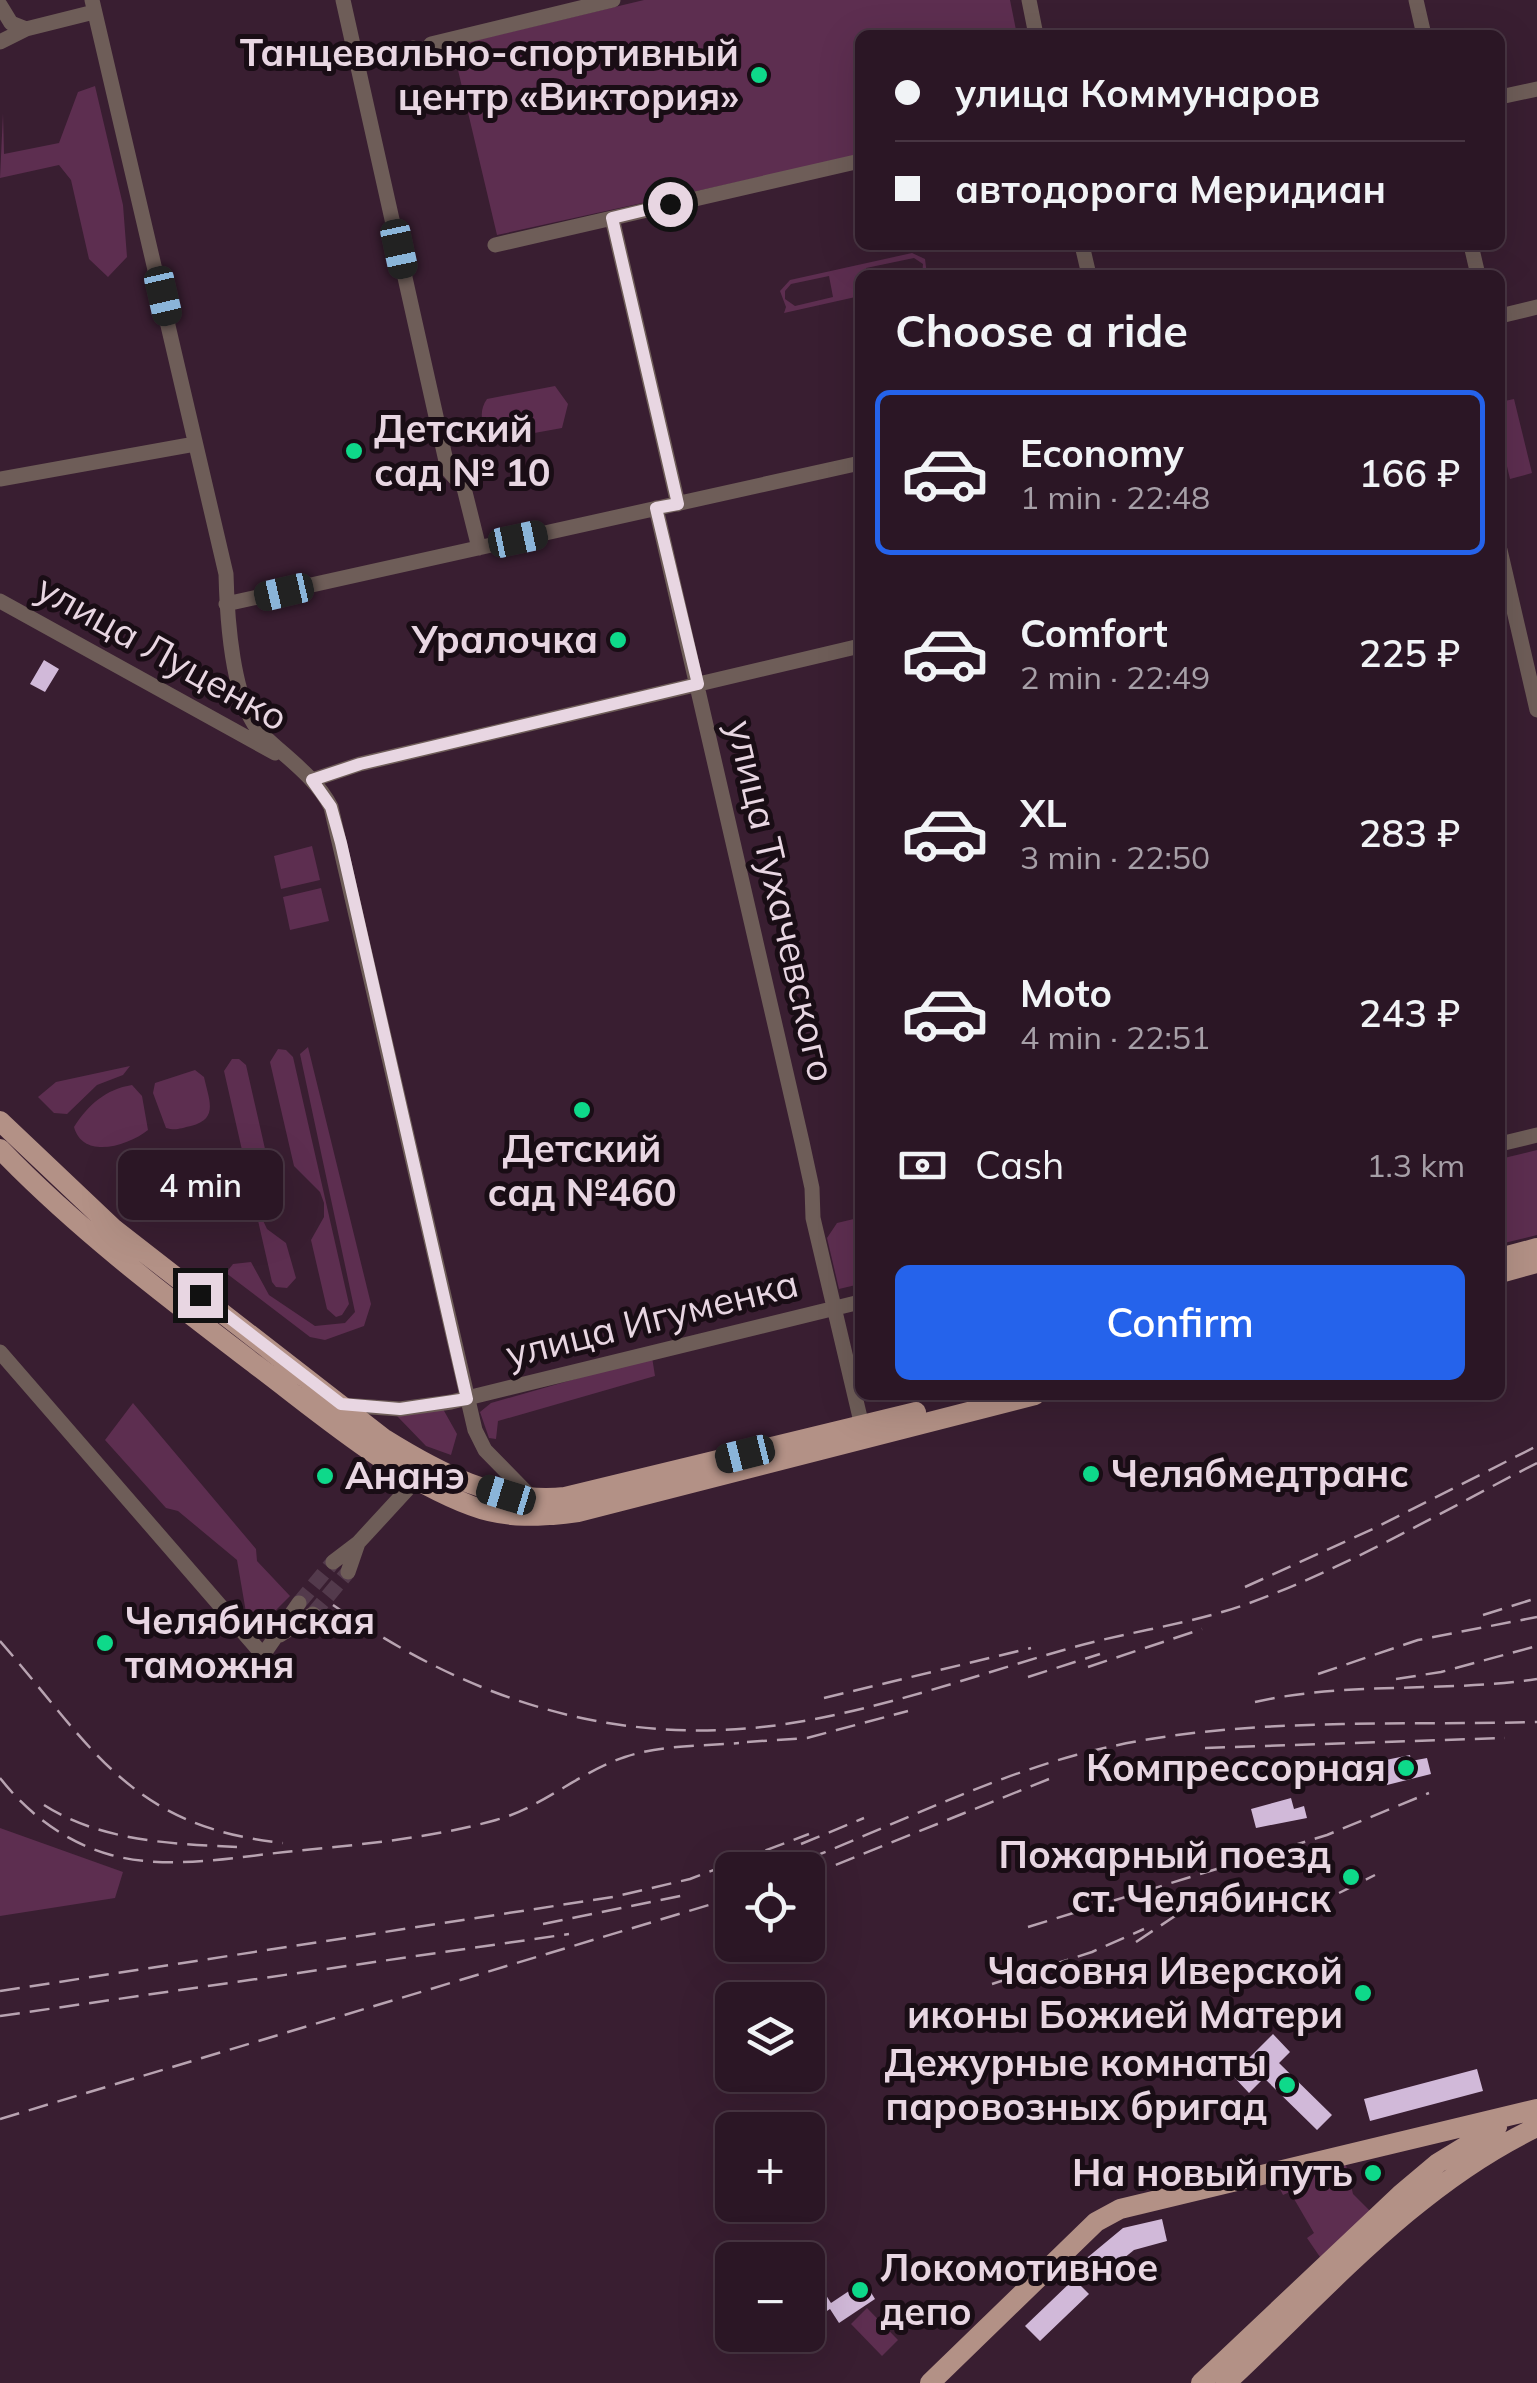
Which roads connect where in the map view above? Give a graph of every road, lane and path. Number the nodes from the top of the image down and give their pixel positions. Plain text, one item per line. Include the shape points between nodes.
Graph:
1 (343, 0) edge
2 (612, 0) edge
3 (1028, 0) edge
4 (1416, 0) edge
5 (0, 5) edge
6 (93, 6) edge
7 (26, 29) junction
8 (1035, 30) edge
9 (1423, 30) edge
10 (0, 42) edge
11 (439, 42) dead end
12 (414, 48) dead end
13 (357, 60) junction
14 (1537, 89) edge
15 (1505, 96) edge
16 (855, 163) edge
17 (612, 218) junction
18 (495, 245) dead end
19 (1537, 307) edge
20 (1505, 315) edge
21 (195, 444) junction
22 (855, 464) edge
23 (0, 479) edge
24 (678, 504) junction
25 (656, 508) junction
26 (478, 548) junction
27 (1505, 572) edge
28 (0, 601) edge
29 (226, 604) junction
30 (855, 647) edge
31 (698, 684) junction
32 (1537, 710) edge
33 (250, 717) junction
34 (228, 729) junction
35 (292, 761) junction
36 (312, 780) junction
37 (0, 1121) edge
38 (1537, 1135) edge
39 (1505, 1143) edge
40 (0, 1149) edge
41 (1537, 1248) edge
42 (1505, 1257) edge
43 (1537, 1263) edge
44 (1505, 1272) edge
45 (855, 1303) edge
46 (834, 1308) junction
47 (0, 1352) edge
48 (855, 1396) edge
49 (467, 1399) junction
50 (856, 1400) edge
51 (961, 1400) edge
52 (1016, 1400) edge
53 (341, 1404) junction
54 (862, 1426) junction
55 (416, 1480) junction
56 (532, 1498) junction
57 (358, 1544) junction
58 (333, 1562) tunnel mouth
59 (348, 1572) tunnel mouth
60 (298, 1603) tunnel mouth
61 (313, 1614) tunnel mouth
62 (276, 1637) junction
63 (1537, 2110) edge
64 (1537, 2127) edge
65 (1412, 2140) junction
66 (1438, 2164) junction
67 (930, 2383) edge
68 (1201, 2383) edge
69 (1226, 2383) edge

1 - 13 street
2 - 11 street
3 - 8 street
4 - 9 street
5 - 7 street via 11,23
6 - 7 street
6 - 21 street
7 - 10 street
12 - 13 street
13 - 26 street via 448,470 464,488
14 - 15 street
16 - 17 street
17 - 18 street
17 - 24 street
19 - 20 street
21 - 23 street
21 - 29 street via 226,574
22 - 24 street
24 - 25 street
25 - 26 street
25 - 31 street, улица Тухачевского
26 - 29 street
27 - 32 street
28 - 34 street, улица Луценко
29 - 33 street
30 - 31 street
31 - 36 street
31 - 46 street, улица Тухачевского
33 - 34 street
33 - 35 street
34 - 35 street, улица Луценко
35 - 36 street
36 - 49 street via 331,807 341,843
37 - 53 main road via 114,1229
38 - 39 street
40 - 55 main road via 126,1265 340,1430
41 - 42 main road
43 - 44 main road
45 - 46 street, улица Игуменка
46 - 48 street, улица Тухачевского
46 - 49 street, улица Игуменка
47 - 62 street via 263,1654
49 - 53 street, улица Игуменка via 400,1409
49 - 56 street via 485,1450
50 - 54 street, улица Тухачевского
51 - 54 main road
52 - 55 main road via 557,1515 476,1507
53 - 56 main road via 426,1465 480,1488
54 - 56 main road via 594,1491
55 - 57 street
57 - 58 street
57 - 59 street
60 - 62 street
61 - 62 street
63 - 65 main road
63 - 66 main road
64 - 69 main road via 1431,2192
65 - 66 main road via 1432,2147
65 - 67 main road via 1120,2209 1096,2222
66 - 68 main road

